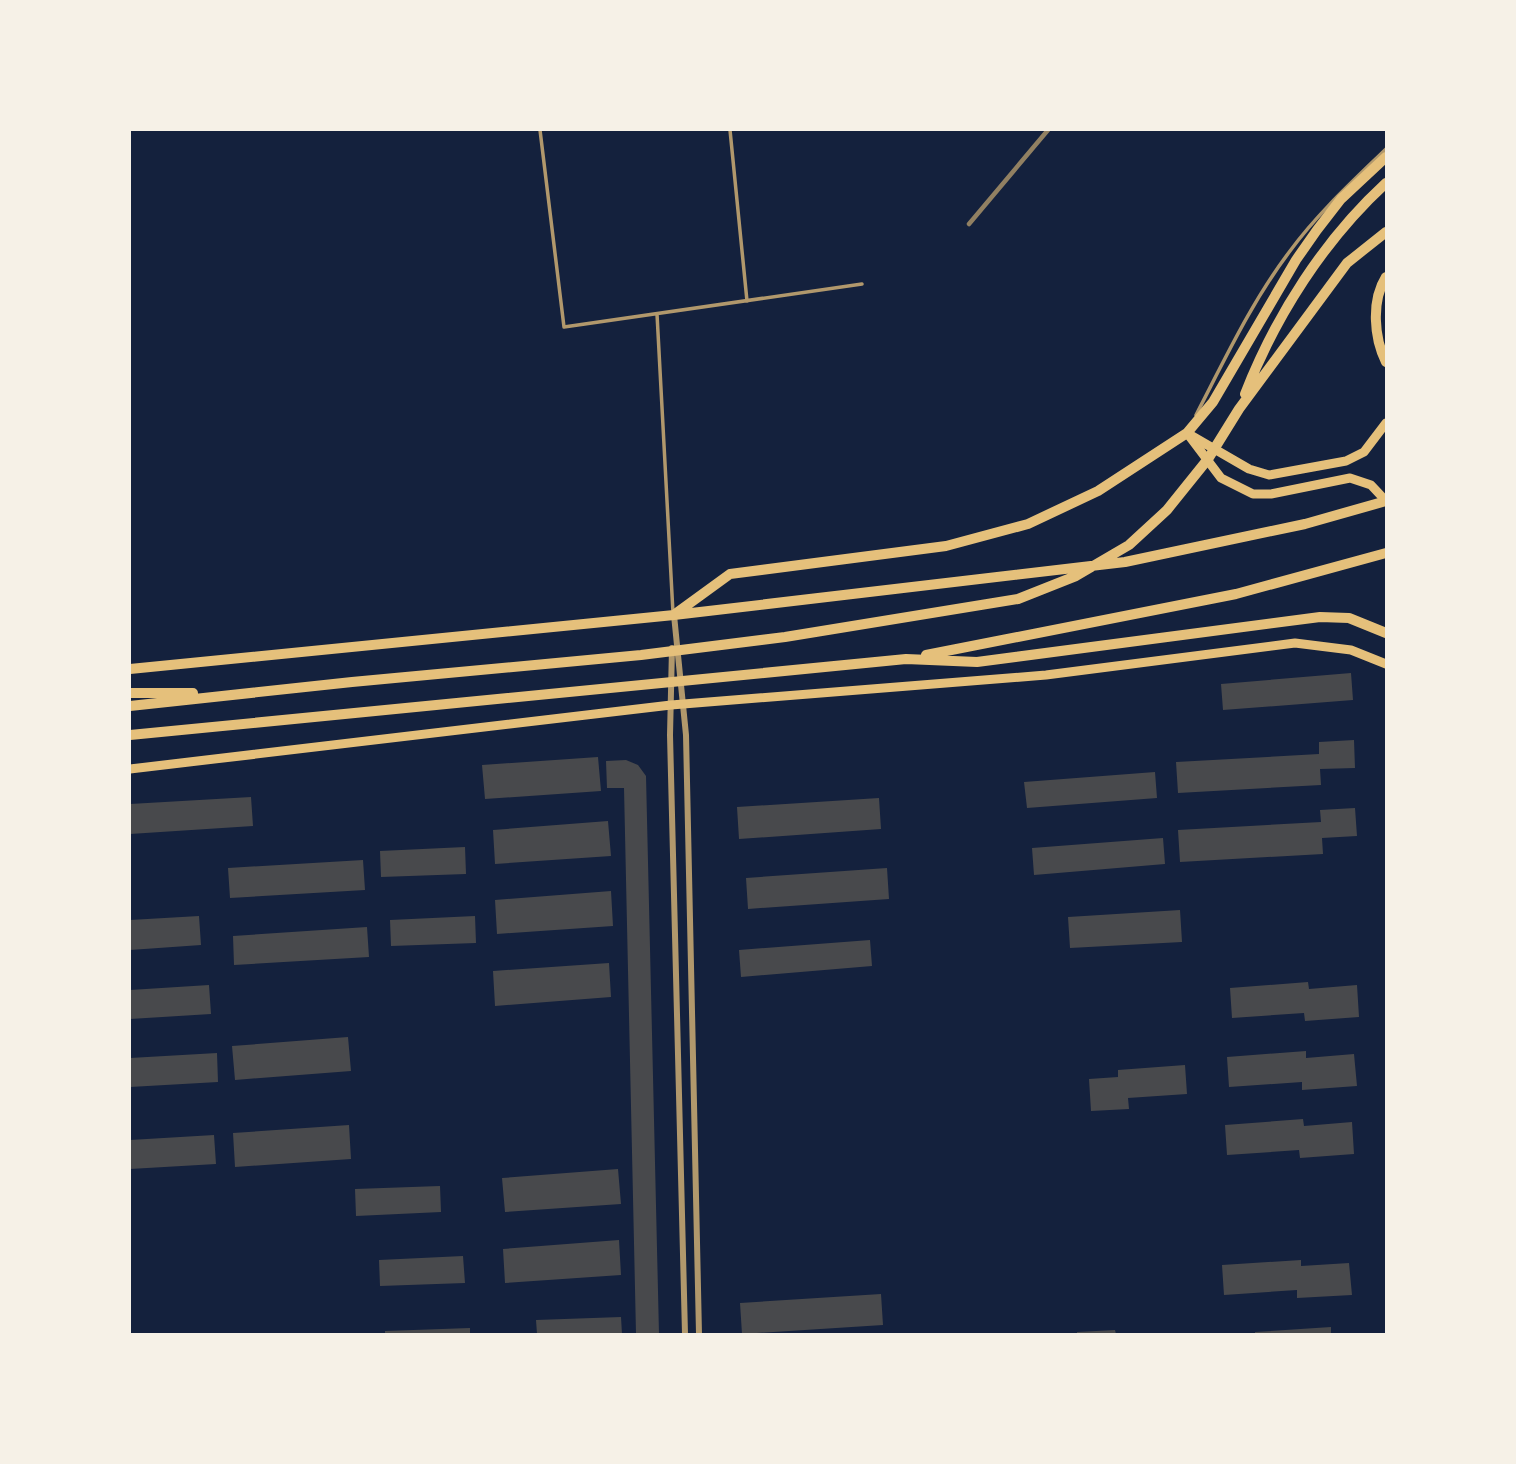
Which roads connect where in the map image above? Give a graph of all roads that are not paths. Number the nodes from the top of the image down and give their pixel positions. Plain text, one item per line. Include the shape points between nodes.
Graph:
1 (540, 130) edge
2 (730, 130) edge
3 (1387, 149) edge
4 (1387, 158) edge
5 (1387, 183) edge
6 (1387, 232) edge
7 (1387, 277) edge
8 (862, 284) dead end
9 (747, 301) junction
10 (657, 314) junction
11 (1387, 362) edge
12 (1239, 409) junction
13 (1387, 423) edge
14 (1187, 433) junction
15 (1387, 501) edge
16 (1387, 553) edge
17 (674, 615) junction
18 (1387, 633) edge
19 (906, 659) junction
20 (1387, 664) edge
21 (130, 669) edge
22 (130, 693) edge
23 (249, 693) junction
24 (683, 704) junction
25 (671, 705) junction
26 (130, 706) edge
27 (130, 735) edge
28 (130, 768) edge
29 (685, 1335) edge
30 (699, 1335) edge

1 - 10 lane via 564,327
2 - 9 lane
3 - 14 lane via 1338,195 1290,251 1245,319
4 - 14 main road via 1341,199 1317,230 1213,402
5 - 12 main road via 1360,207 1308,275 1258,360
6 - 12 main road via 1347,263
7 - 11 main road via 1377,308 1377,328
8 - 9 lane
9 - 10 lane
10 - 17 lane
12 - 23 main road via 1175,500 1129,545 1076,576 1018,599 654,654
13 - 14 main road via 1364,452 1346,461 1269,475
14 - 15 main road via 1221,478 1253,494 1350,478 1371,485
14 - 17 main road via 1098,491 1028,524 946,546 730,574
15 - 17 main road via 1305,524 1125,562
16 - 19 main road via 1236,594
17 - 21 main road
17 - 24 street
17 - 25 street
18 - 19 main road via 1349,618 1320,617 977,662
19 - 27 main road
20 - 24 main road via 1351,650 1295,643 1046,675
22 - 23 main road
23 - 26 main road
24 - 25 main road
24 - 30 street
25 - 28 main road
25 - 29 street

